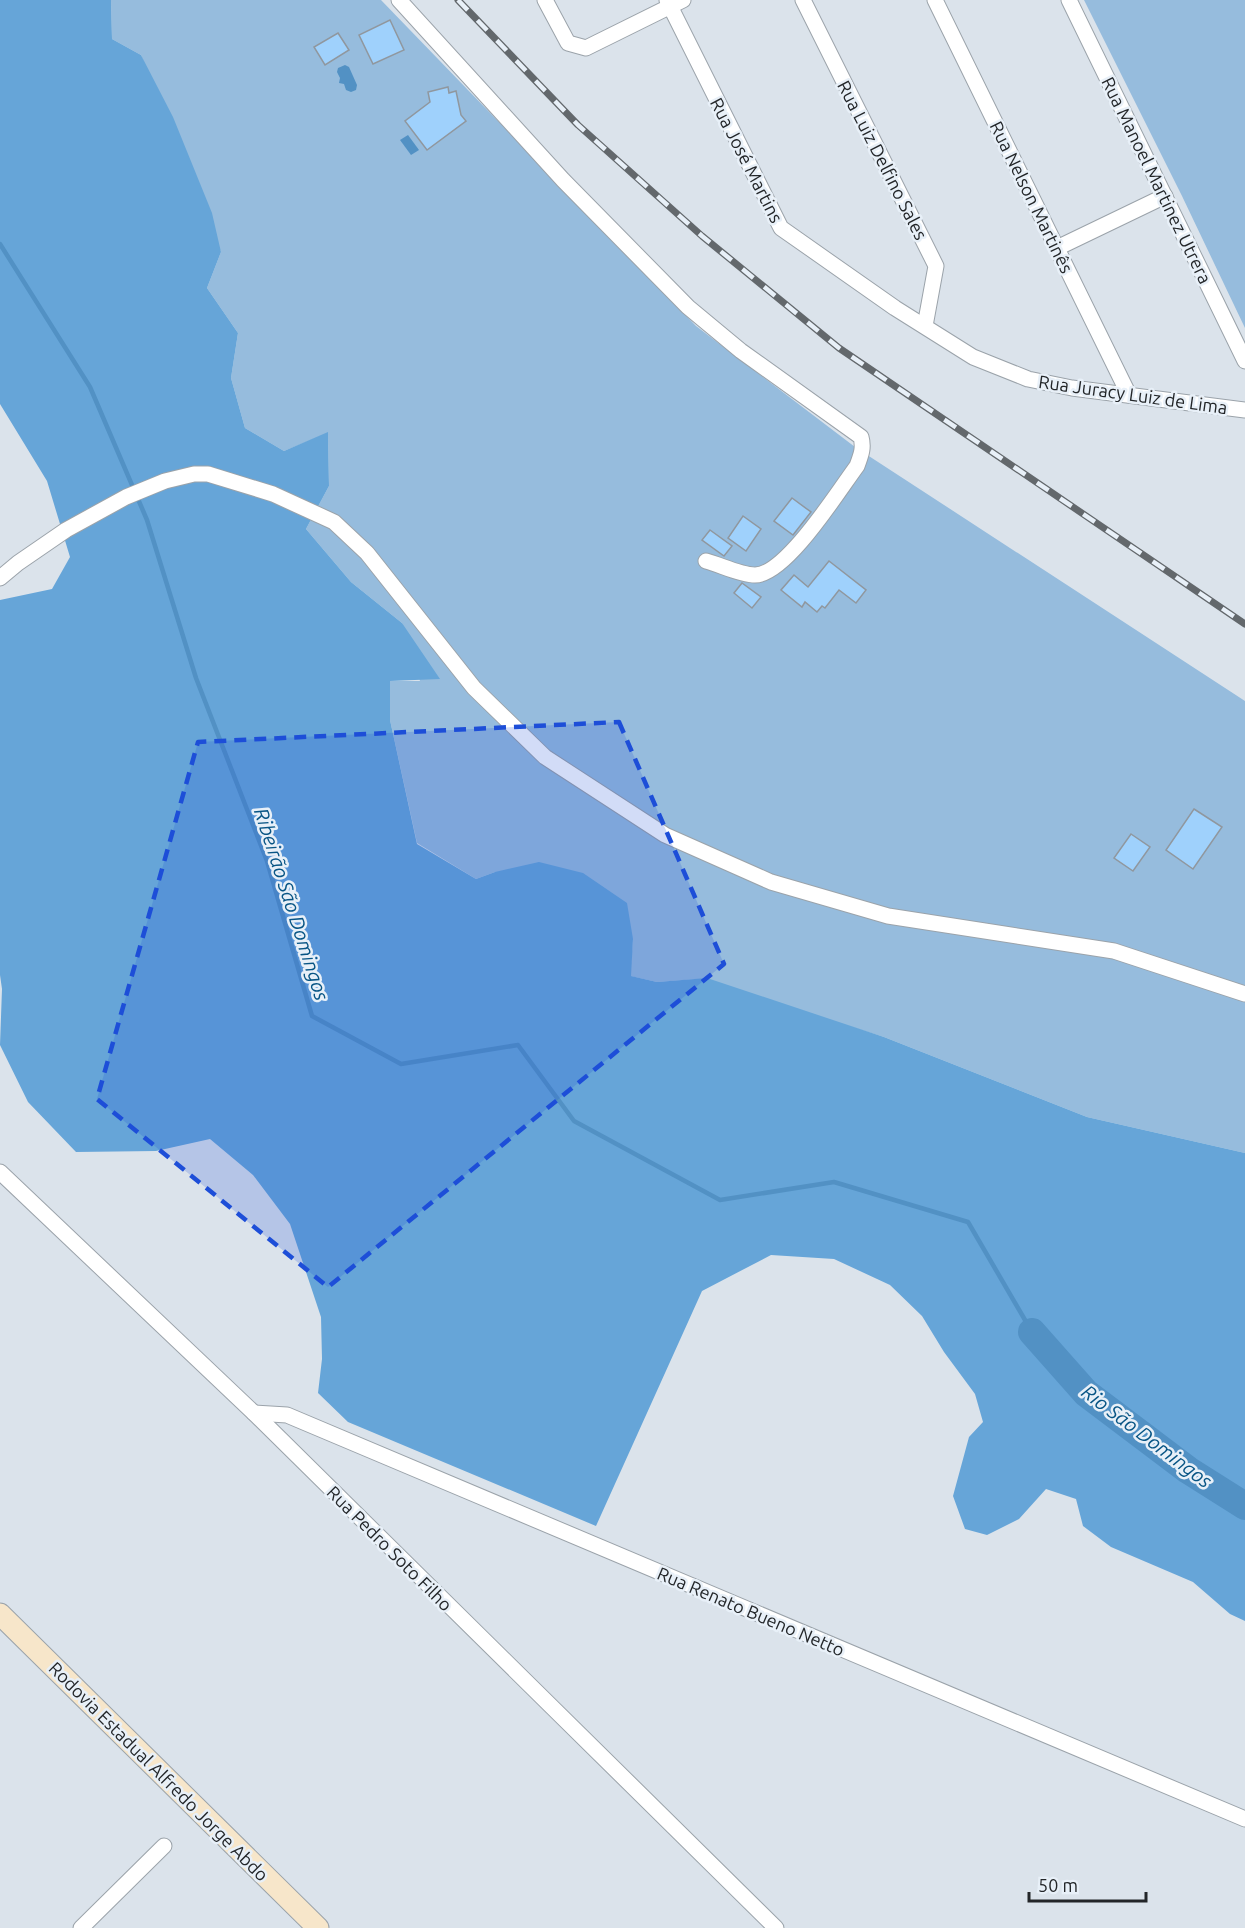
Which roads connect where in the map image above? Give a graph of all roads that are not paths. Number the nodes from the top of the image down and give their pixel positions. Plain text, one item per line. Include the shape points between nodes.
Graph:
1 (399, 0) edge
2 (545, 0) edge
3 (803, 0) edge
4 (935, 0) edge
5 (1069, 0) edge
6 (674, 2) edge
7 (1165, 196) junction
8 (1057, 248) junction
9 (895, 308) joint
10 (925, 326) junction
11 (1245, 361) edge
12 (1129, 395) junction
13 (1245, 410) edge
14 (706, 561) dead end
15 (0, 578) edge
16 (1245, 994) edge
17 (0, 1172) edge
18 (254, 1413) junction
19 (0, 1614) edge
20 (1245, 1819) edge
21 (164, 1846) dead end
22 (81, 1928) edge
23 (318, 1928) edge
24 (776, 1928) edge

1 - 14 street via 562,180 688,307 741,351 861,437 862,454 857,466 796,549 764,573 754,575
2 - 6 street via 568,43 586,48
3 - 10 street, Rua Luiz Delfino Sales via 936,266
4 - 8 street, Rua Nelson Martinês
5 - 7 street, Rua Manoel Martinez Utrera
6 - 9 street, Rua José Martins via 781,228
7 - 8 street
7 - 11 street, Rua Manoel Martinez Utrera
8 - 12 street, Rua Nelson Martinês
9 - 10 street, Rua Juracy Luiz de Lima
10 - 12 street, Rua Juracy Luiz de Lima via 973,357 1028,379
12 - 13 street, Rua Juracy Luiz de Lima
15 - 16 street via 66,530 165,481 208,474 273,494 334,522 367,554 474,688 545,757 665,836 771,882 888,916 1114,951
17 - 18 street, Rua Pedro Soto Filho
18 - 20 street, Rua Renato Bueno Netto via 287,1415
18 - 24 street, Rua Pedro Soto Filho
19 - 23 main road, Rodovia Estadual Alfredo Jorge Abdo
21 - 22 street

